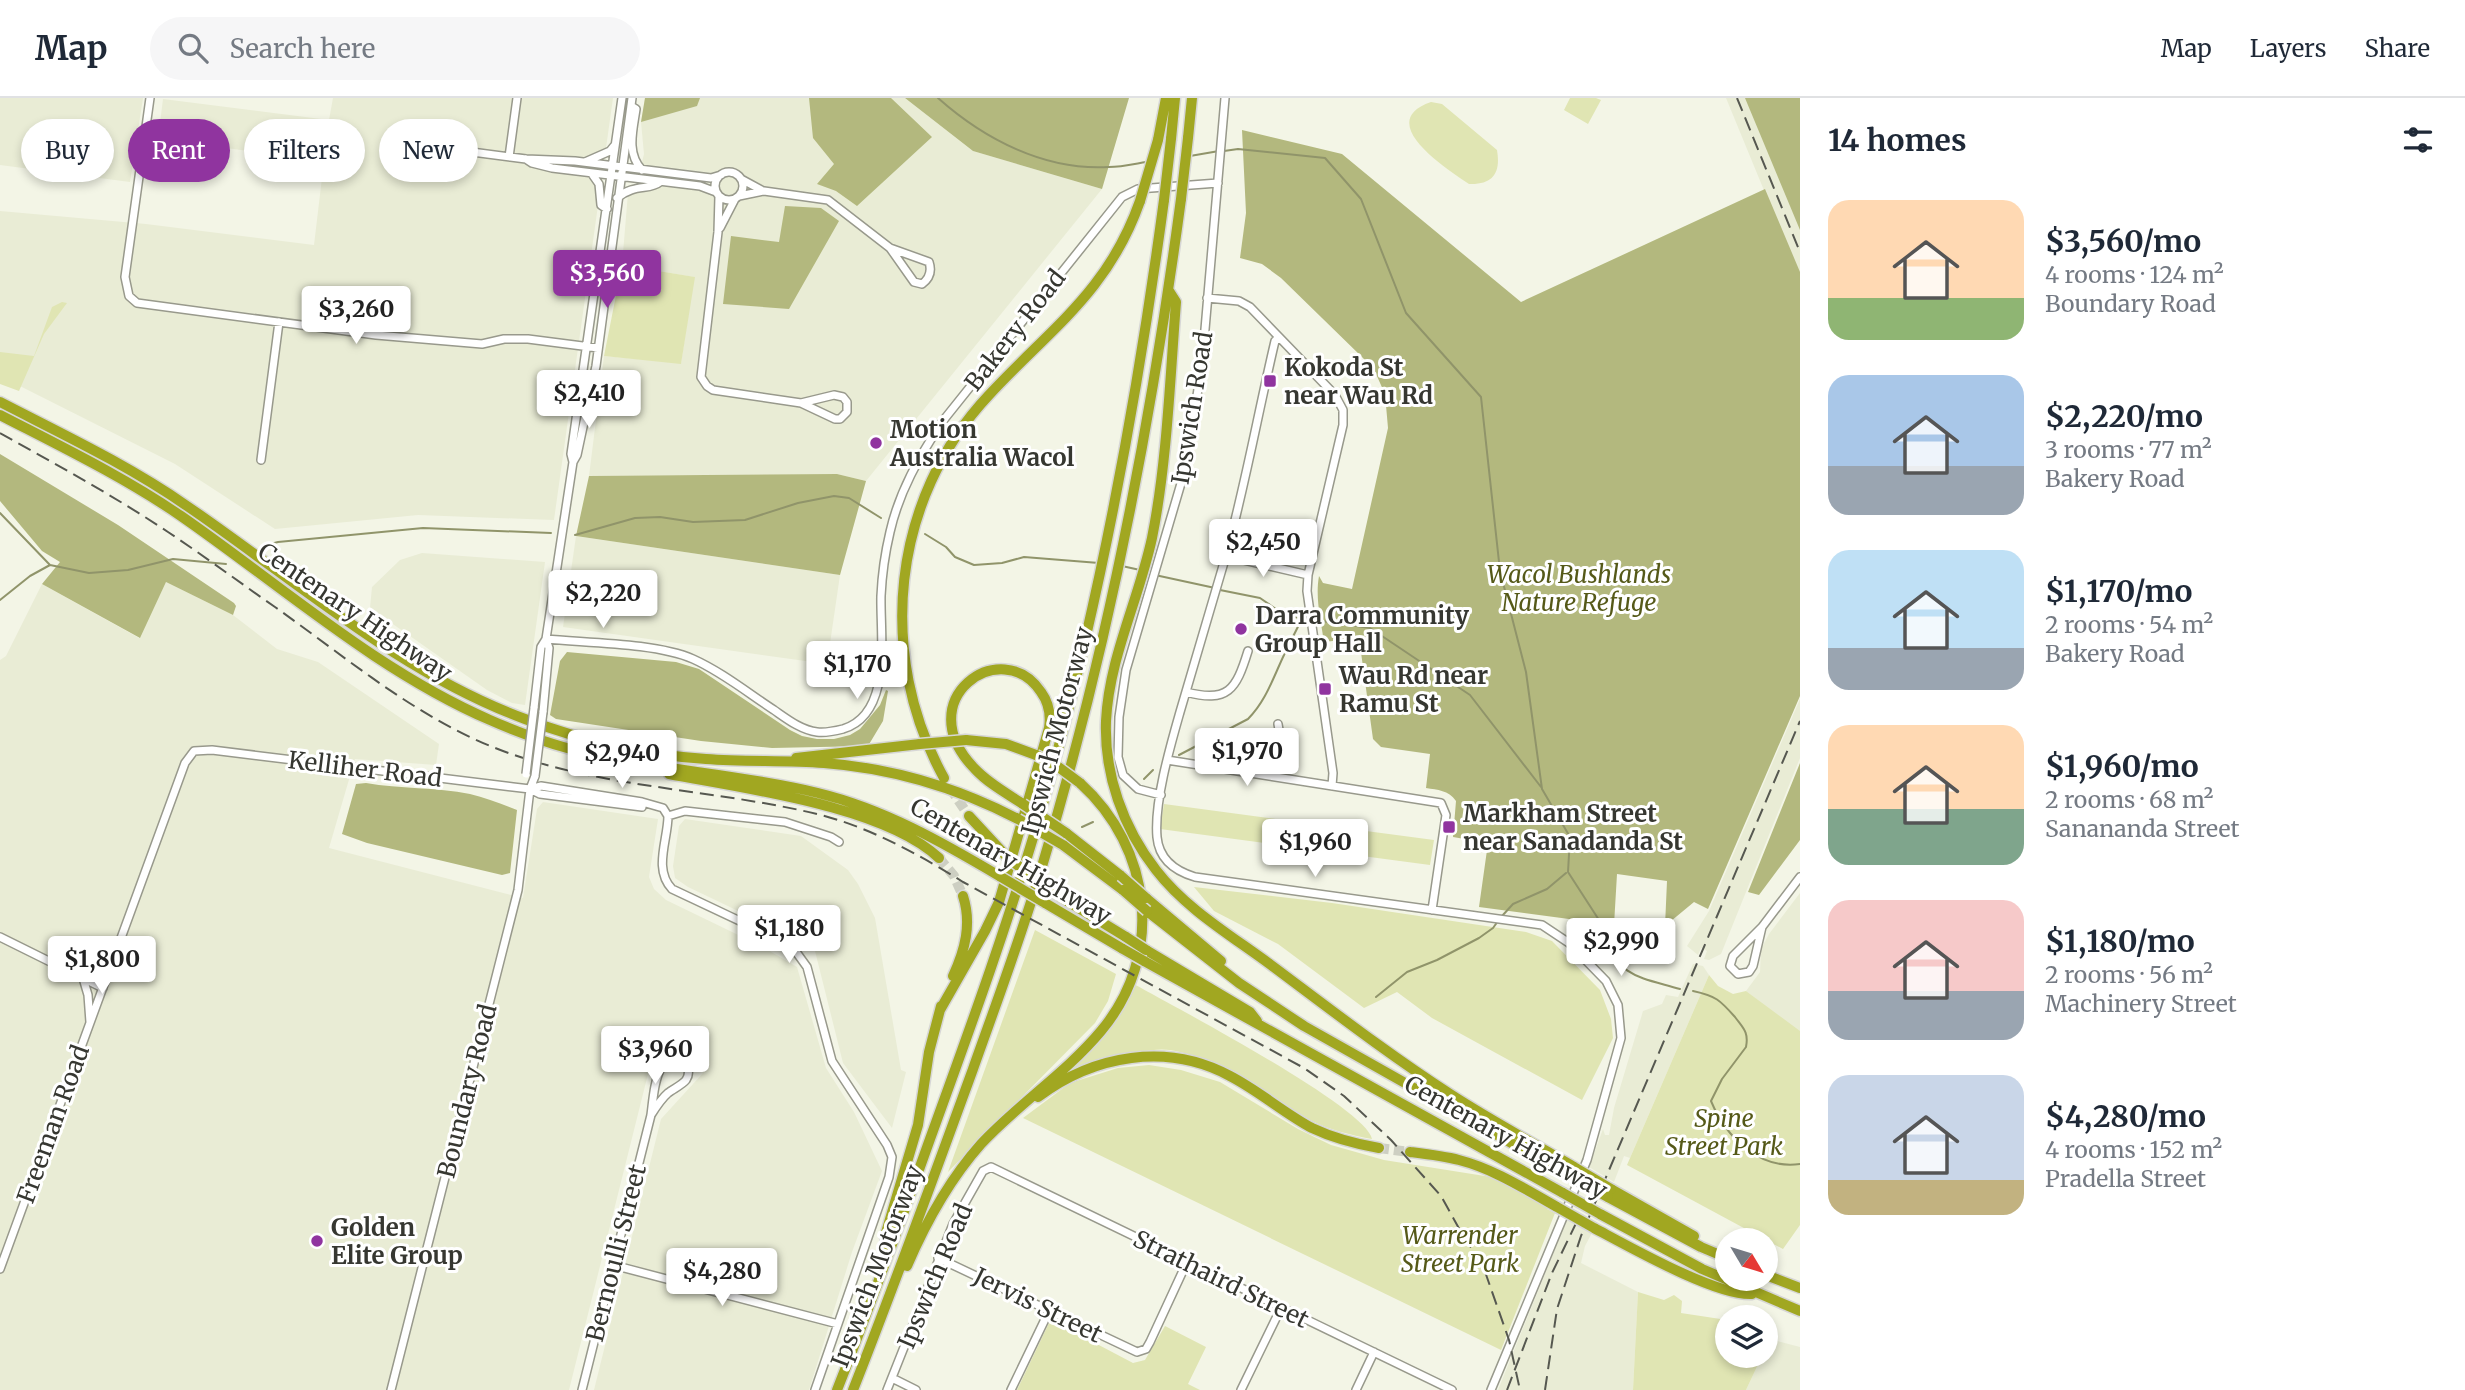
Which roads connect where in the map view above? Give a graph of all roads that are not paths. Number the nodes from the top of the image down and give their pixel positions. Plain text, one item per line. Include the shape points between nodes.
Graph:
1 (150, 98) edge
2 (517, 98) edge
3 (622, 98) edge
4 (1166, 98) edge
5 (1175, 98) edge
6 (1192, 98) edge
7 (1225, 98) edge
8 (631, 102) edge
9 (615, 144) junction
10 (471, 153) joint
11 (478, 154) edge
12 (509, 157) junction
13 (526, 159) junction
14 (584, 162) junction
15 (612, 166) junction
16 (642, 170) junction
17 (621, 172) junction
18 (591, 173) junction
19 (721, 175) junction
20 (611, 176) junction
21 (741, 179) junction
22 (660, 182) junction
23 (1218, 183) junction
24 (764, 191) junction
25 (717, 194) junction
26 (737, 197) junction
27 (617, 198) junction
28 (607, 209) junction
29 (718, 232) junction
30 (890, 248) junction
31 (1169, 291) junction
32 (1207, 298) junction
33 (279, 322) junction
34 (1279, 337) junction
35 (588, 346) junction
36 (598, 348) junction
37 (0, 395) edge
38 (0, 402) edge
39 (801, 403) junction
40 (0, 415) edge
41 (92, 448) junction
42 (261, 460) dead end
43 (573, 462) junction
44 (1226, 556) junction
45 (1153, 558) junction
46 (1308, 575) junction
47 (1146, 585) junction
48 (546, 639) junction
49 (1248, 651) dead end
50 (1186, 692) junction
51 (1278, 724) dead end
52 (1280, 736) junction
53 (1282, 747) dead end
54 (200, 749) joint
55 (611, 758) junction
56 (1167, 760) junction
57 (786, 762) junction
58 (1250, 774) junction
59 (944, 778) tunnel mouth
60 (1332, 786) junction
61 (530, 789) junction
62 (1161, 793) junction
63 (668, 816) junction
64 (969, 816) tunnel mouth
65 (839, 842) dead end
66 (939, 859) tunnel mouth
67 (1800, 877) edge
68 (963, 896) tunnel mouth
69 (1432, 910) junction
70 (1762, 928) junction
71 (0, 937) edge
72 (83, 978) junction
73 (1239, 983) junction
74 (103, 988) junction
75 (940, 1010) junction
76 (1257, 1021) junction
77 (90, 1022) junction
78 (1022, 1105) junction
79 (651, 1115) junction
80 (1379, 1148) tunnel mouth
81 (1410, 1152) tunnel mouth
82 (990, 1167) joint
83 (1572, 1171) junction
84 (1715, 1252) edge
85 (888, 1254) junction
86 (938, 1258) junction
87 (1187, 1262) junction
88 (613, 1265) junction
89 (0, 1269) edge
90 (1778, 1280) edge
91 (1800, 1288) edge
92 (1756, 1293) junction
93 (886, 1306) junction
94 (1281, 1308) junction
95 (1049, 1311) junction
96 (1800, 1311) edge
97 (838, 1324) junction
98 (1374, 1352) junction
99 (892, 1378) junction
100 (584, 1389) edge
101 (391, 1390) edge
102 (815, 1390) edge
103 (838, 1390) edge
104 (853, 1390) edge
105 (887, 1390) edge
106 (916, 1390) edge
107 (1010, 1390) edge
108 (1241, 1390) edge
109 (1356, 1390) edge
110 (1452, 1390) edge
111 (1491, 1390) edge

1 - 33 street via 125,277 129,296 147,305
2 - 12 street
3 - 9 street, Boundary Road
4 - 59 highway, bridge via 1140,201 1121,245 1087,296 963,426 933,475 918,514 903,577 902,643 917,718
5 - 85 highway, Ipswich Motorway, bridge via 1133,408 1106,549 1065,720 1026,861 970,1031
6 - 31 highway, Ipswich Motorway, bridge
7 - 23 street, Ipswich Road
8 - 16 street via 636,109 631,147
8 - 17 street, Boundary Road
9 - 14 street via 610,151
9 - 15 street, Boundary Road
10 - 10 street via 426,170 415,160 415,153 426,146
11 - 12 street
12 - 13 street
13 - 14 street
13 - 18 street
14 - 15 street
15 - 17 street
15 - 20 street, Boundary Road
16 - 17 street
16 - 19 street via 711,178
17 - 20 street
17 - 22 street
17 - 27 street, Boundary Road
18 - 20 street
18 - 28 street via 599,184 601,205
19 - 21 street via 730,172
19 - 25 street via 715,183
20 - 28 street, Boundary Road
21 - 24 street
21 - 26 street via 743,188
22 - 25 street via 700,186
22 - 27 street via 633,188
23 - 32 street, Ipswich Road
23 - 48 street, Bakery Road via 1138,189 1122,197 942,422 904,487 890,530 882,585 880,681 872,705 859,721 818,733 793,723 684,656
24 - 26 street
24 - 30 street via 828,200
25 - 26 street via 727,200
25 - 29 street
26 - 29 street
27 - 36 street, Boundary Road
28 - 35 street, Boundary Road
29 - 39 street via 701,377 707,386 722,392
30 - 30 street via 929,262 927,280 914,282
31 - 45 highway via 1175,302
31 - 93 highway, Ipswich Motorway via 1118,577 1076,746 1015,952
32 - 34 street via 1239,301
32 - 45 street, Ipswich Road via 1202,364 1182,480
33 - 35 street via 472,344 528,339
33 - 42 street
34 - 44 street
34 - 46 street via 1335,395 1343,410
35 - 36 street
35 - 43 street, Boundary Road
36 - 43 street, Boundary Road
37 - 41 highway
38 - 41 highway, Centenary Highway
39 - 39 street via 834,395 847,402 847,412 835,419
40 - 55 highway, Centenary Highway via 152,496 424,687 520,733
41 - 57 highway, Centenary Highway via 187,505 399,657 489,705 550,728 635,750 704,759
43 - 48 street, Boundary Road
44 - 46 street
44 - 50 street
45 - 47 highway
46 - 60 street via 1308,607
47 - 62 street via 1120,699 1119,753 1133,782
47 - 83 highway via 1113,674 1106,734 1119,803 1152,865 1196,910 1394,1057
48 - 61 street, Boundary Road, bridge via 550,648
48 - 61 street, Boundary Road, bridge via 541,647 526,774
49 - 50 street via 1242,672 1228,691 1211,698
50 - 56 street
51 - 52 street
52 - 53 street
52 - 58 street via 1254,753
54 - 61 street, Kelliher Road
54 - 74 street, Freeman Road via 185,763
55 - 66 highway via 621,765 824,806 888,828
55 - 76 highway, Centenary Highway, bridge via 797,788 889,816
56 - 58 street
56 - 62 street
57 - 73 highway, Centenary Highway, bridge via 850,766 904,776 1018,819 1063,845
57 - 78 highway, bridge via 801,756 966,740 1006,744 1057,766 1107,812 1132,856 1141,899 1141,941 1132,977 1108,1021 1088,1045
58 - 60 street
60 - 69 street via 1441,803 1446,815
61 - 63 street, Kelliher Road via 540,794 663,808
61 - 101 street, Boundary Road via 518,890
62 - 69 street via 1160,850 1180,872
63 - 65 street via 685,811 785,822
63 - 97 street via 662,867 667,884 780,940 801,957 832,1061 892,1157
64 - 76 highway, bridge via 1007,857 1049,890 1250,1012
67 - 70 street
68 - 75 highway via 965,947
69 - 111 street via 1542,925 1569,943 1606,981 1618,1005 1621,1038 1587,1160
70 - 70 street via 1753,966 1738,974 1730,966 1733,956
71 - 72 street
72 - 74 street
72 - 77 street
73 - 75 highway, bridge via 1234,972 1121,876 1066,833 1023,804 974,768 958,748 950,717 958,693 970,680 990,671 1007,670 1031,681 1048,704 1049,728 999,902
73 - 83 highway, Centenary Highway via 1322,1037
74 - 77 street, Freeman Road
75 - 85 highway via 918,1125 886,1236
76 - 92 highway, Centenary Highway, bridge via 1600,1214
77 - 89 street, Freeman Road
78 - 80 highway via 1097,1065 1127,1058 1175,1058 1229,1076 1315,1129
78 - 93 highway via 980,1146 947,1188
79 - 79 street, Bernoulli Street via 660,1071 670,1059 679,1059 688,1071 686,1079
79 - 88 street, Bernoulli Street
81 - 92 highway, bridge via 1442,1156 1505,1177 1645,1255 1740,1294
82 - 86 street, Ipswich Road via 962,1205
82 - 87 street, Strathaird Street
83 - 84 highway, Centenary Highway, bridge via 1682,1238
85 - 103 highway, Ipswich Motorway
86 - 95 street, Jervis Street
86 - 99 street, Ipswich Road
87 - 94 street, Strathaird Street
87 - 95 street, Jervis Street via 1146,1349 1137,1352
88 - 97 street
88 - 100 street, Bernoulli Street
90 - 91 highway
92 - 96 highway, Centenary Highway
93 - 104 highway, Ipswich Motorway
94 - 98 street, Strathaird Street
94 - 108 street
95 - 107 street
97 - 102 street
98 - 109 street
98 - 110 street, Strathaird Street
99 - 105 street, Ipswich Road
99 - 106 street

